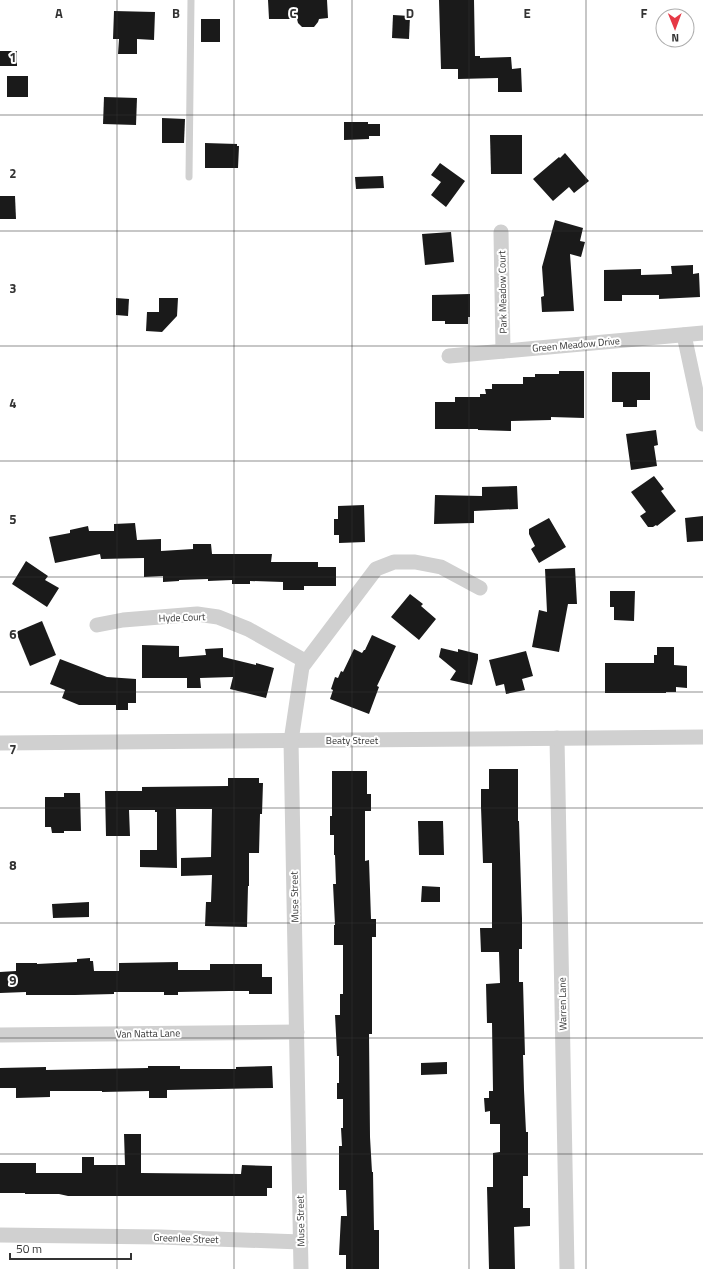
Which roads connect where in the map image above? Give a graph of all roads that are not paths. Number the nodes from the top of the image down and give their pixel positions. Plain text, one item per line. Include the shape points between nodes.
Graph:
1 (191, 0) edge
2 (189, 177) dead end
3 (501, 232) dead end
4 (703, 333) edge
5 (684, 335) junction
6 (502, 351) junction
7 (449, 356) dead end
8 (703, 424) edge
9 (480, 588) dead end
10 (97, 624) dead end
11 (305, 661) junction
12 (703, 737) edge
13 (557, 738) junction
14 (291, 741) junction
15 (0, 743) edge
16 (297, 1032) junction
17 (0, 1035) edge
18 (0, 1235) edge
19 (301, 1242) junction
20 (301, 1269) edge
21 (567, 1269) edge

1 - 2 lane
3 - 6 street, Park Meadow Court
4 - 5 street, Green Meadow Drive
5 - 6 street, Green Meadow Drive
5 - 8 street
6 - 7 street, Green Meadow Drive
9 - 11 street, Muse Street via 441,567 415,562 394,562 376,569
10 - 11 street, Hyde Court via 198,614 218,617 248,629
11 - 14 street, Muse Street
12 - 13 street, Beaty Street
13 - 14 street, Beaty Street
13 - 21 street, Warren Lane
14 - 15 street, Beaty Street
14 - 16 street, Muse Street
16 - 17 street, Van Natta Lane
16 - 19 street, Muse Street
18 - 19 street, Greenlee Street
19 - 20 street, Muse Street

